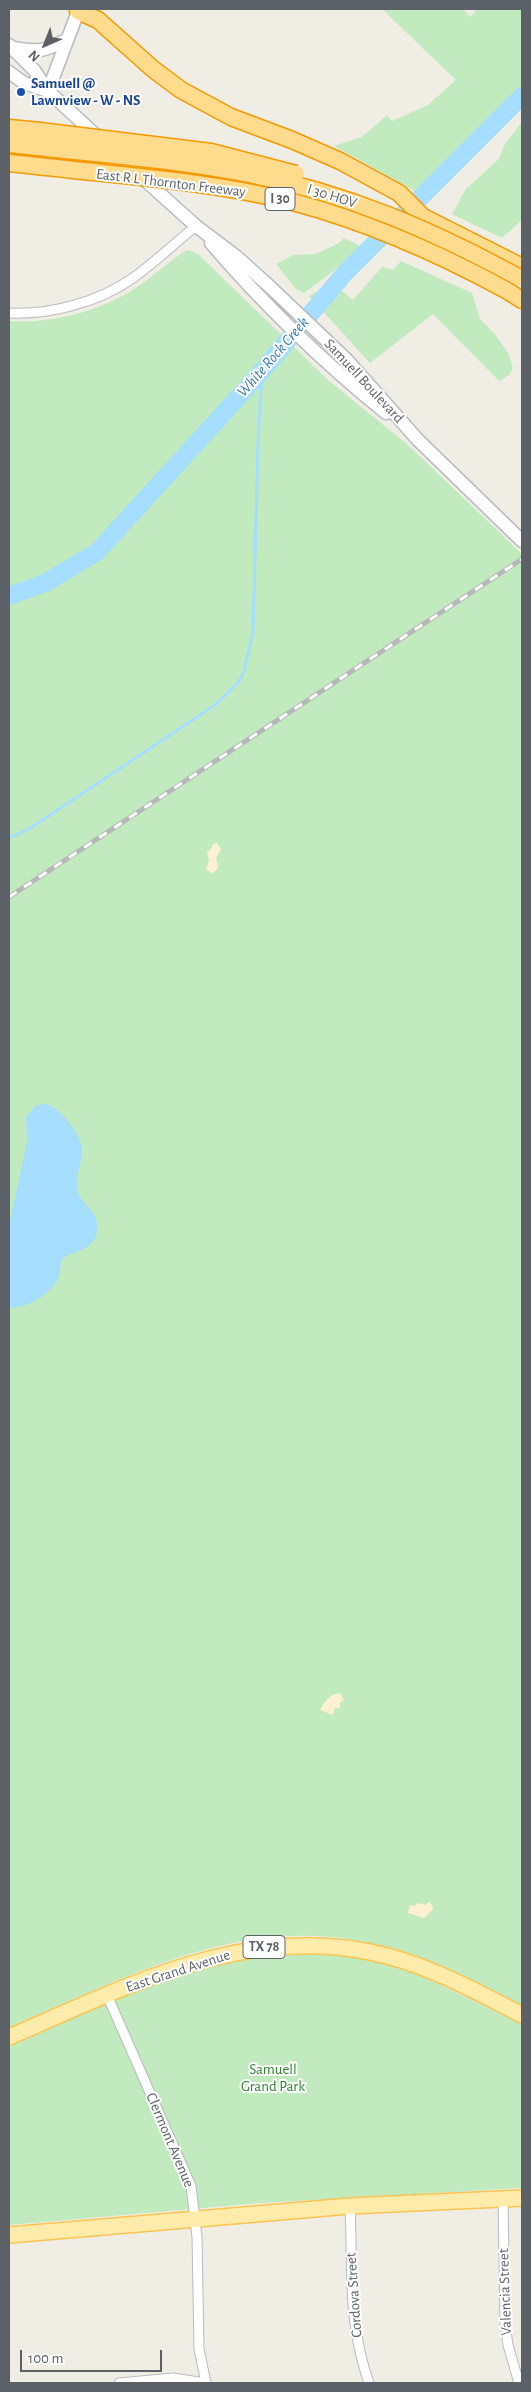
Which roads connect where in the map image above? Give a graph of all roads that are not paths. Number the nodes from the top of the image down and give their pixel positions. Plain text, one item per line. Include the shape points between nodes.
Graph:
1 (79, 10) edge
2 (66, 40) junction
3 (11, 46) edge
4 (9, 72) edge
5 (48, 91) junction
6 (9, 128) edge
7 (39, 139) junction
8 (9, 144) edge
9 (9, 163) edge
10 (423, 217) junction
11 (196, 226) junction
12 (521, 273) edge
13 (522, 300) edge
14 (9, 313) edge
15 (418, 440) junction
16 (522, 541) edge
17 (107, 1995) junction
18 (522, 2015) edge
19 (9, 2037) edge
20 (522, 2198) edge
21 (503, 2199) junction
22 (350, 2206) junction
23 (196, 2220) junction
24 (9, 2235) edge
25 (119, 2383) edge
26 (206, 2383) edge
27 (369, 2383) edge
28 (519, 2383) edge

1 - 2 main road
1 - 10 highway via 98,20 181,90 231,117 340,162 399,193
2 - 3 main road via 40,52
2 - 5 main road
3 - 5 main road, Samuell Boulevard via 34,70
4 - 5 main road, Samuell Boulevard via 24,83
5 - 11 main road, Samuell Boulevard
6 - 7 highway, East R L Thornton Freeway / I 30
7 - 8 highway, I 30 HOV
7 - 10 highway, East R L Thornton Freeway / I 30, bridge via 211,152 334,185
7 - 12 highway, I 30 HOV, bridge via 291,183 416,225
9 - 13 highway, East R L Thornton Freeway / I 30, bridge via 207,185 291,202 407,241 454,262
10 - 12 highway, East R L Thornton Freeway / I 30
11 - 14 street via 114,290 68,306
11 - 15 main road, Samuell Boulevard via 256,296 335,371
11 - 15 main road, Samuell Boulevard via 237,257 347,360
15 - 16 main road, Samuell Boulevard
17 - 18 main road, East Grand Avenue / TX 78 via 227,1953 268,1946 311,1946 365,1950 389,1956 455,1981
17 - 19 main road, East Grand Avenue / TX 78
17 - 23 street, Clermont Avenue via 188,2177
20 - 21 main road
21 - 22 main road
21 - 28 street, Valencia Street via 505,2324
22 - 23 main road
22 - 27 street, Cordova Street via 354,2327
23 - 24 main road
23 - 26 street, Clermont Avenue via 199,2349
25 - 26 street via 173,2378

